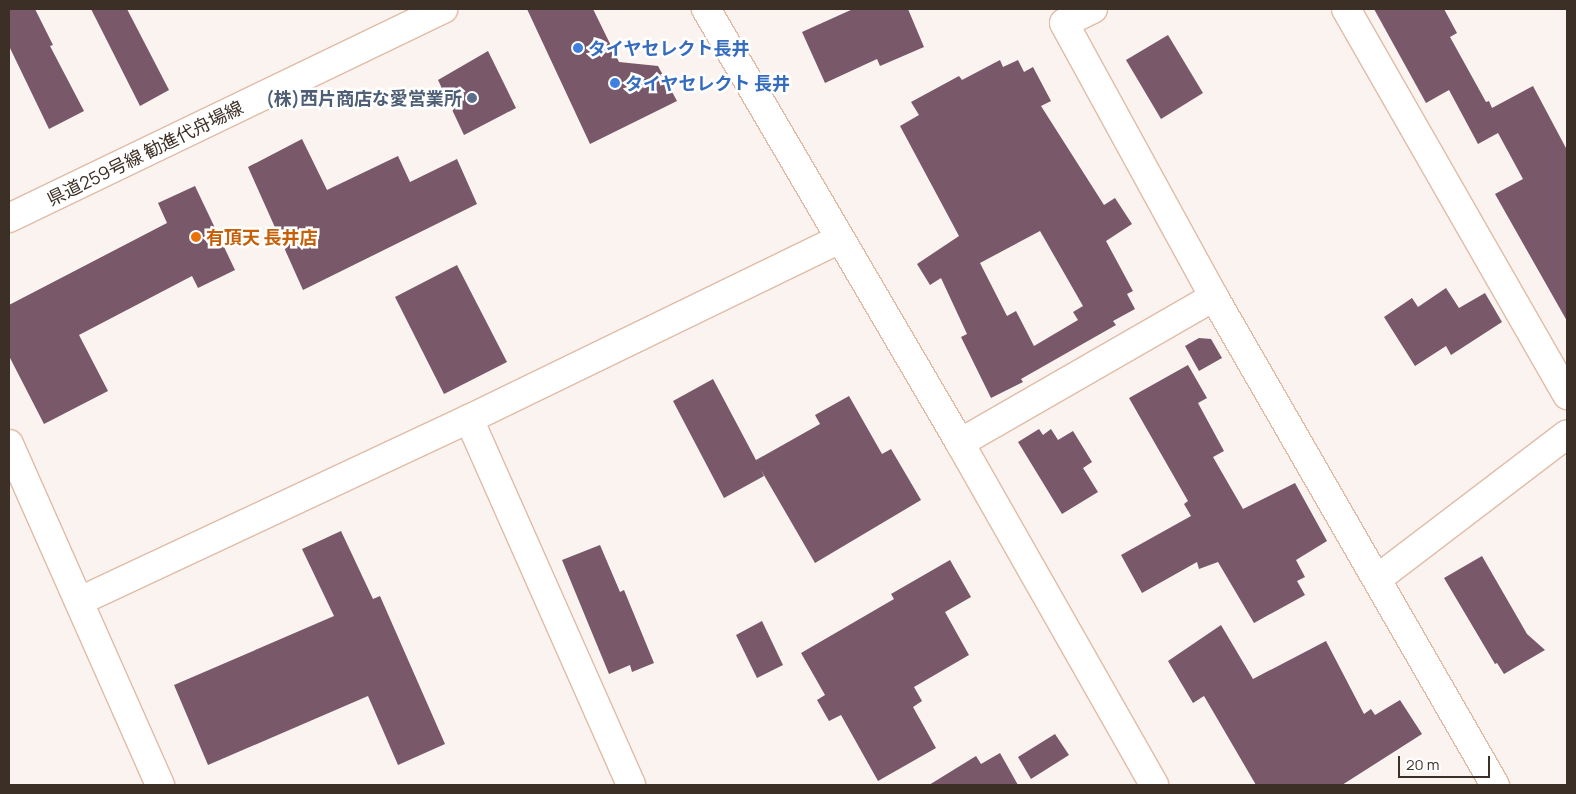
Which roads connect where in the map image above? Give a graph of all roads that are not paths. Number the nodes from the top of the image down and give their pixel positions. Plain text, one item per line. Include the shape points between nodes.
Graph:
1 (443, 9) edge
2 (706, 9) edge
3 (1093, 9) edge
4 (1346, 9) edge
5 (9, 218) edge
6 (839, 239) junction
7 (1214, 297) junction
8 (1567, 395) edge
9 (469, 419) junction
10 (1567, 434) edge
11 (960, 443) junction
12 (9, 444) edge
13 (1377, 579) junction
14 (80, 601) junction
15 (160, 785) edge
16 (631, 785) edge
17 (1154, 785) edge
18 (1495, 785) edge

1 - 5 street, 県道259号線 勧進代舟場線
2 - 6 street
3 - 7 street via 1064,23
4 - 8 street
6 - 9 street
6 - 11 street
7 - 11 street
7 - 13 street
9 - 14 street
9 - 16 street
10 - 13 street
11 - 17 street
12 - 14 street
13 - 18 street
14 - 15 street

